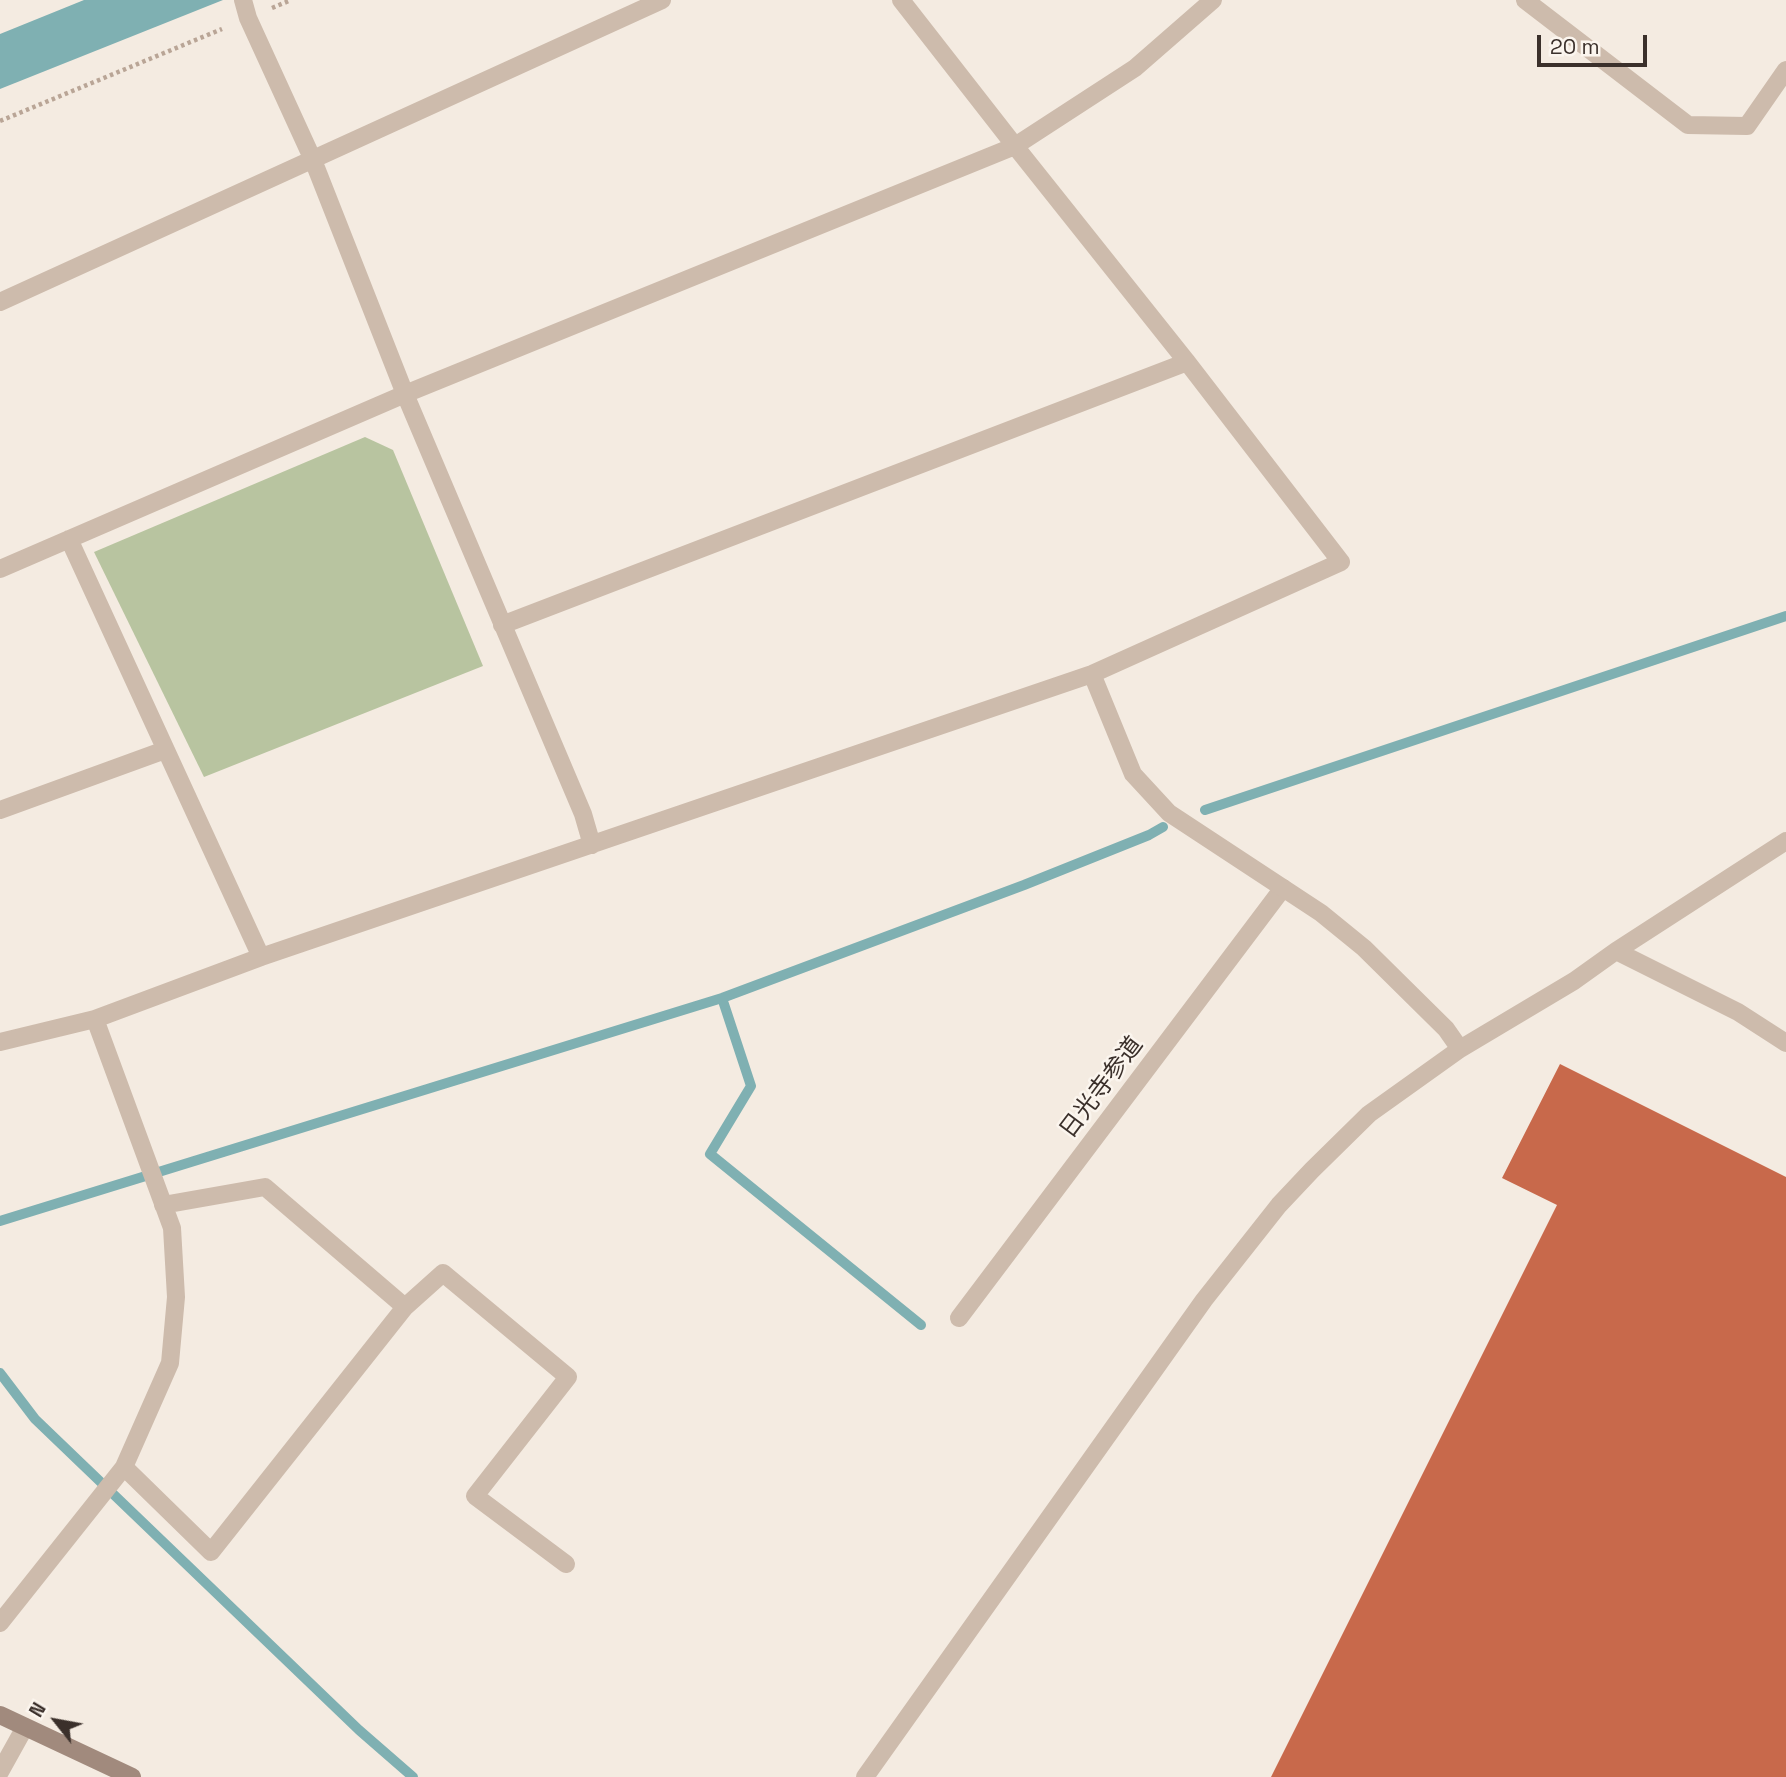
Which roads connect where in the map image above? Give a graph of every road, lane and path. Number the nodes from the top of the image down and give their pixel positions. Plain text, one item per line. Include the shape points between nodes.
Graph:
1 (291, 0) edge
2 (662, 0) edge
3 (901, 0) edge
4 (1213, 0) edge
5 (1525, 0) edge
6 (244, 4) edge
7 (273, 8) dead end
8 (227, 27) dead end
9 (1786, 70) edge
10 (0, 121) edge
11 (1015, 146) junction
12 (313, 160) junction
13 (0, 302) edge
14 (1187, 362) junction
15 (405, 394) junction
16 (69, 539) junction
17 (0, 569) edge
18 (502, 625) junction
19 (1092, 674) junction
20 (165, 750) junction
21 (0, 810) edge
22 (1786, 841) edge
23 (592, 845) junction
24 (1283, 888) junction
25 (1616, 951) junction
26 (261, 957) junction
27 (95, 1018) junction
28 (0, 1042) edge
29 (1786, 1044) edge
30 (1460, 1049) junction
31 (163, 1205) junction
32 (405, 1307) junction
33 (959, 1318) dead end
34 (124, 1467) junction
35 (566, 1564) dead end
36 (0, 1623) edge
37 (0, 1715) edge
38 (25, 1727) junction
39 (0, 1772) edge
40 (132, 1777) edge
41 (865, 1777) edge

1 - 7 path
2 - 12 street
3 - 11 street
4 - 11 street via 1135,68
5 - 9 street via 1688,125 1747,126
6 - 12 street
8 - 10 path
11 - 14 street
11 - 15 street
12 - 13 street
12 - 15 street
14 - 18 street
14 - 19 street via 1341,562
15 - 16 street
15 - 18 street
16 - 17 street
16 - 20 street
18 - 23 street
19 - 23 street
19 - 24 street via 1133,774 1149,793 1169,813
20 - 21 street
20 - 26 street
22 - 25 street
23 - 26 street
24 - 30 street via 1364,948 1446,1029
24 - 33 street, 日光寺参道
25 - 29 street via 1738,1012
25 - 30 street
26 - 27 street
27 - 28 street
27 - 31 street
30 - 41 street via 1369,1114 1279,1205 1204,1300
31 - 32 street via 265,1187
31 - 34 street via 172,1228 176,1297 170,1363
32 - 34 street via 211,1552
32 - 35 street via 443,1273 568,1377 475,1496
34 - 36 street
37 - 38 main road
38 - 39 street
38 - 40 main road

